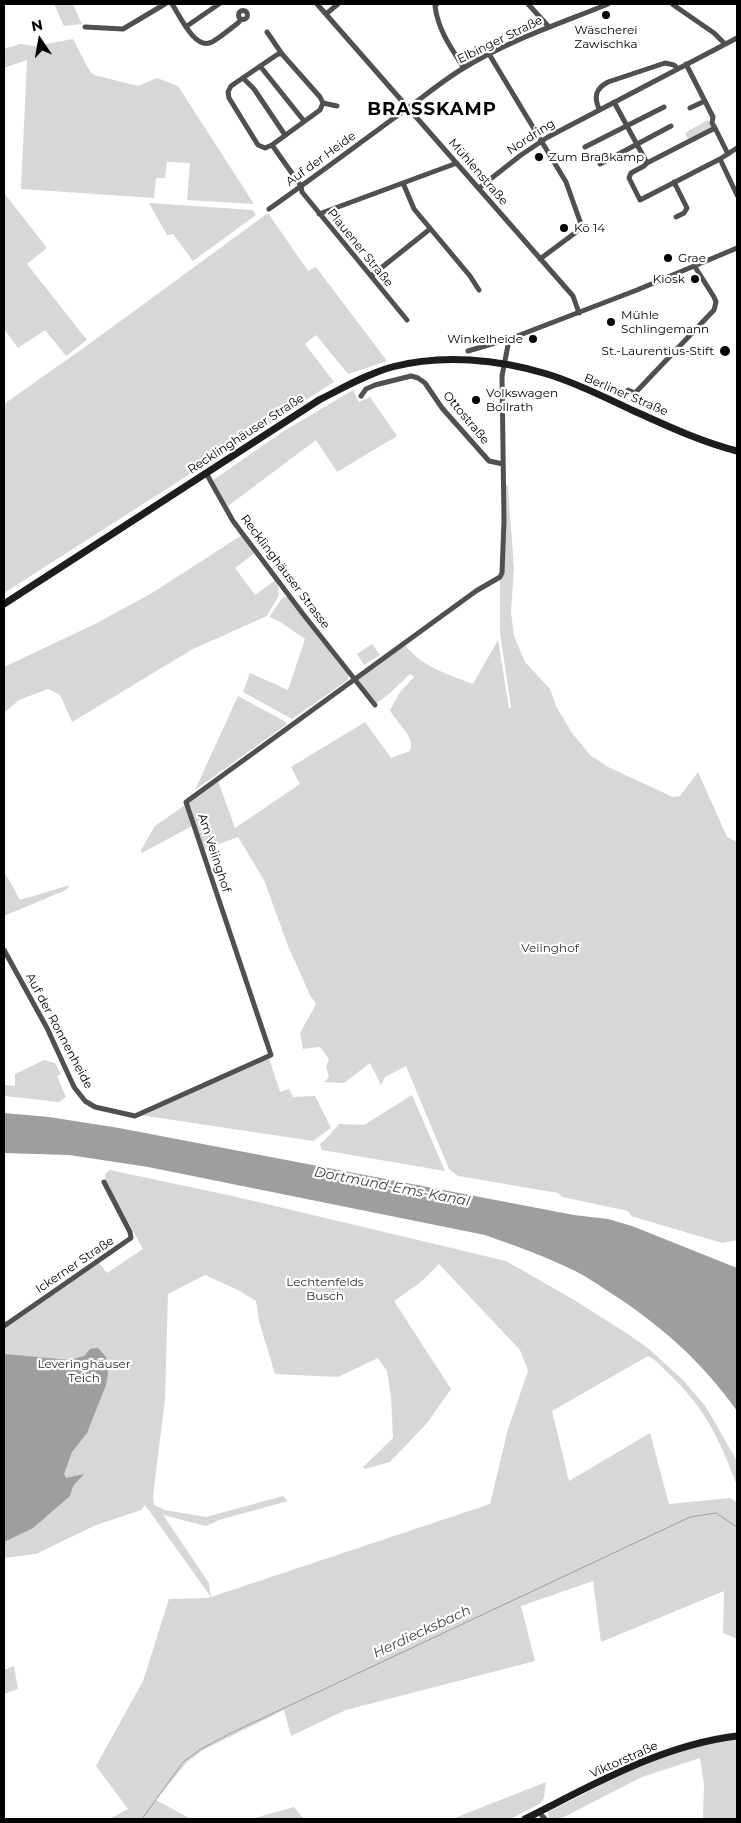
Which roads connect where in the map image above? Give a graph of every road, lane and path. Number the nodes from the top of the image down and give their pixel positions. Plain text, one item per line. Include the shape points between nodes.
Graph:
1 (166, 4) edge
2 (174, 4) edge
3 (219, 4) edge
4 (240, 4) edge
5 (317, 4) edge
6 (338, 4) edge
7 (437, 4) edge
8 (528, 4) edge
9 (608, 4) edge
10 (672, 4) edge
11 (326, 14) junction
12 (186, 26) junction
13 (85, 27) dead end
14 (549, 27) junction
15 (267, 32) dead end
16 (737, 38) edge
17 (725, 44) junction
18 (282, 54) junction
19 (490, 54) junction
20 (686, 64) junction
21 (260, 66) junction
22 (464, 68) junction
23 (678, 69) junction
24 (243, 78) junction
25 (705, 101) junction
26 (614, 102) junction
27 (323, 103) junction
28 (337, 106) dead end
29 (664, 107) dead end
30 (409, 108) junction
31 (690, 108) dead end
32 (599, 109) junction
33 (304, 121) junction
34 (627, 126) junction
35 (671, 126) dead end
36 (715, 128) junction
37 (285, 135) junction
38 (540, 142) junction
39 (638, 143) junction
40 (272, 145) junction
41 (586, 147) dead end
42 (737, 148) edge
43 (728, 154) junction
44 (720, 159) junction
45 (457, 163) junction
46 (647, 163) junction
47 (600, 164) dead end
48 (674, 182) junction
49 (403, 183) junction
50 (302, 186) junction
51 (479, 188) junction
52 (737, 196) edge
53 (269, 209) dead end
54 (320, 214) junction
55 (676, 217) dead end
56 (430, 229) junction
57 (737, 248) edge
58 (540, 259) junction
59 (695, 267) junction
60 (371, 276) junction
61 (479, 290) dead end
62 (579, 313) junction
63 (407, 320) dead end
64 (510, 342) junction
65 (468, 351) dead end
66 (505, 363) junction
67 (628, 390) dead end
68 (361, 396) dead end
69 (737, 451) edge
70 (503, 464) junction
71 (206, 473) junction
72 (502, 573) joint
73 (4, 604) edge
74 (353, 679) junction
75 (375, 705) dead end
76 (4, 950) edge
77 (135, 1116) joint
78 (104, 1182) dead end
79 (4, 1326) edge
80 (737, 1736) edge
81 (539, 1812) junction
82 (525, 1819) edge
83 (545, 1819) edge

1 - 13 street via 123,29
2 - 12 street
3 - 12 street
4 - 12 street via 241,19 211,43 202,44 194,39
5 - 11 street, Mühlenstraße
6 - 11 street
7 - 22 street via 440,28
8 - 14 street
9 - 14 street, Elbinger Straße
10 - 17 street
11 - 30 street, Mühlenstraße
14 - 19 street, Elbinger Straße
15 - 18 street
16 - 17 street, Nordring
17 - 20 street, Nordring
18 - 21 street
18 - 27 street
19 - 22 street, Elbinger Straße
19 - 38 street
20 - 23 street, Nordring
20 - 25 street
21 - 24 street
21 - 33 street
22 - 30 street, Elbinger Straße
23 - 26 street, Nordring
23 - 32 street via 674,64 665,63 608,82 596,94
24 - 37 street
24 - 40 street via 228,92 230,98 258,145 265,148
25 - 31 street
25 - 36 street
26 - 32 street, Nordring
26 - 34 street
27 - 28 street
27 - 33 street via 320,110
29 - 34 street
30 - 45 street, Mühlenstraße
30 - 50 street, Auf der Heide
32 - 38 street, Nordring
33 - 37 street
34 - 39 street
34 - 41 street
35 - 39 street
36 - 43 street
36 - 46 street
37 - 40 street
38 - 51 street, Nordring
38 - 58 street via 566,182 581,227
39 - 46 street
39 - 47 street
40 - 50 street, Plauener Straße
42 - 43 street
43 - 44 street
44 - 48 street
44 - 52 street
45 - 49 street
45 - 51 street, Mühlenstraße
46 - 48 street via 631,173 629,178 640,200
48 - 55 street via 686,208
49 - 54 street
49 - 56 street via 414,210
50 - 53 street, Auf der Heide
50 - 54 street, Plauener Straße via 302,192
51 - 58 street, Mühlenstraße
54 - 60 street, Plauener Straße
56 - 60 street
56 - 61 street
57 - 59 street
58 - 62 street, Mühlenstraße via 573,296
59 - 62 street
59 - 67 street via 714,297 714,310 635,393
60 - 63 street, Plauener Straße
62 - 64 street via 516,336
64 - 65 street via 505,340
64 - 66 street
66 - 69 main road, Berliner Straße via 547,374 693,436
66 - 70 street, Ottostraße via 502,376
66 - 71 main road, Recklinghäuser Straße via 434,361 377,373 320,400
68 - 70 street, Ottostraße via 375,385 418,378 489,461
70 - 72 street, Ottostraße
71 - 73 main road, Recklinghäuser Straße
71 - 74 street, Recklinghäuser Strasse via 233,521
72 - 74 street, Am Veiinghof
74 - 75 street, Recklinghäuser Strasse
74 - 77 street, Am Veiinghof via 186,802 271,1056
76 - 77 street, Auf der Ronnenheide via 79,1094 95,1107
78 - 79 street, Ickerner Straße via 130,1232 130,1238
80 - 81 main road, Viktorstraße via 688,1745 636,1764
81 - 82 main road, Viktorstraße
81 - 83 street

